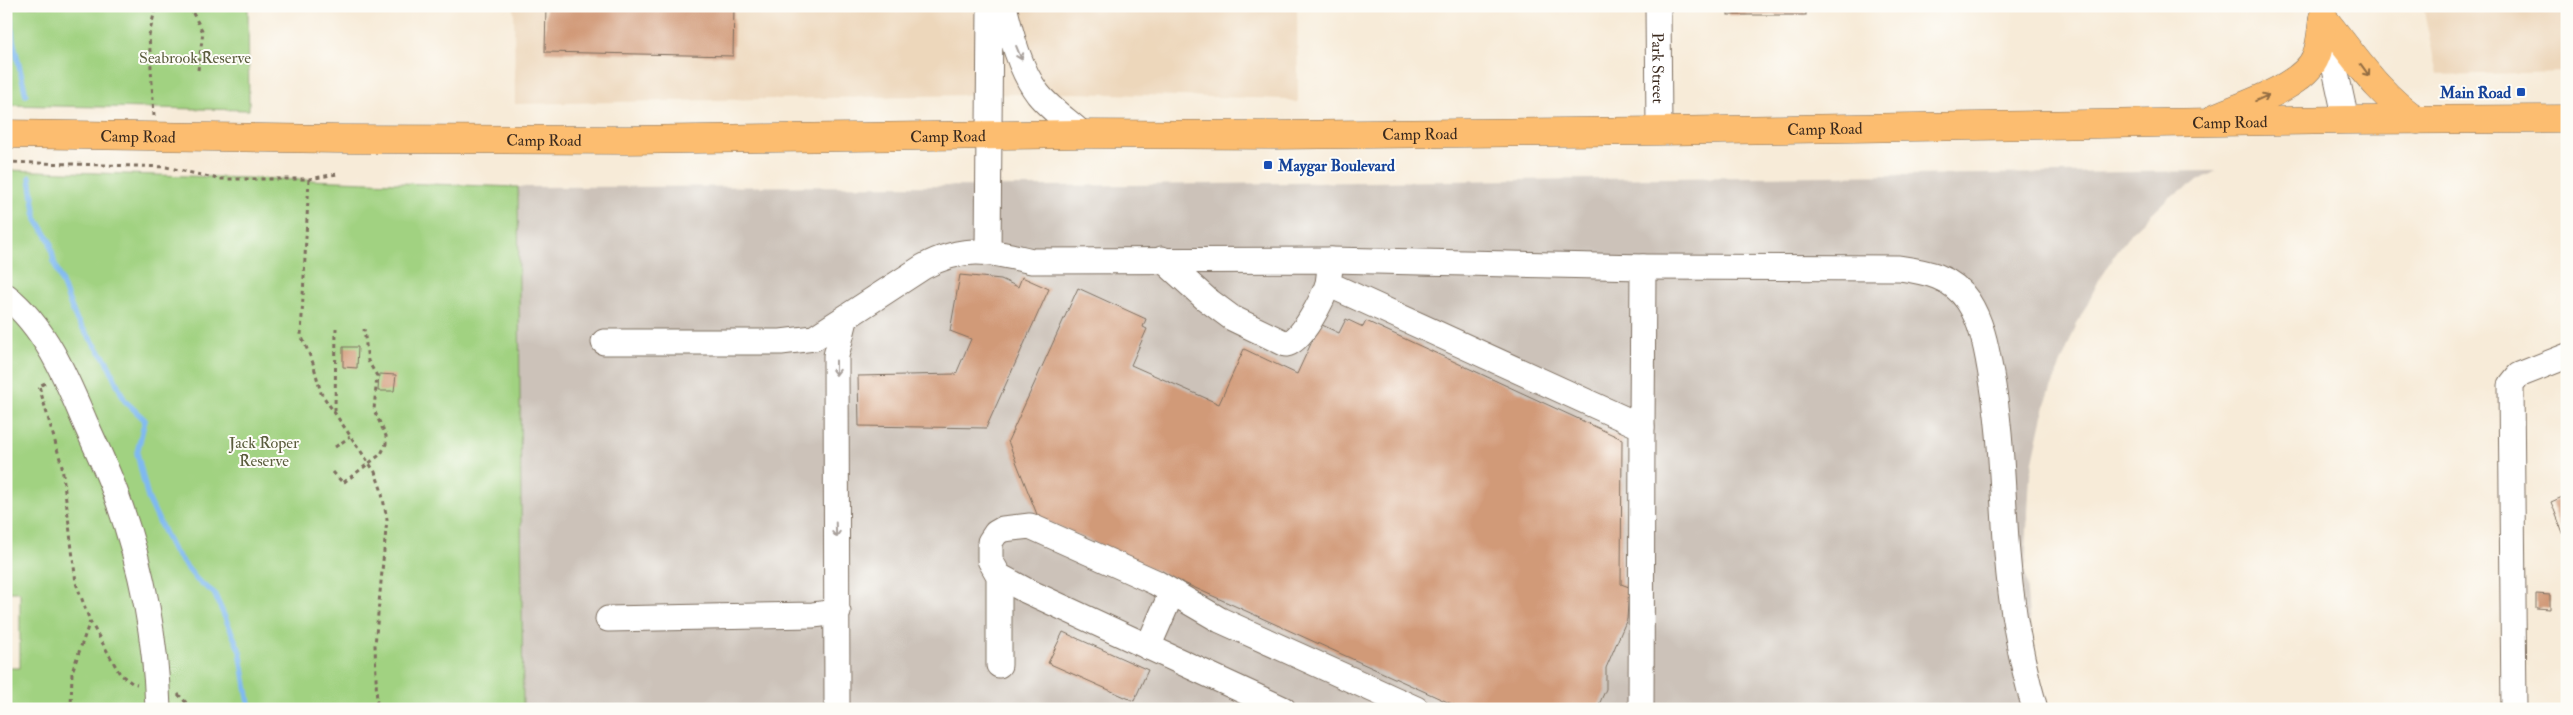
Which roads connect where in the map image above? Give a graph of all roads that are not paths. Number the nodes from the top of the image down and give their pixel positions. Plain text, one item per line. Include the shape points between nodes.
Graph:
1 (990, 6) edge
2 (1004, 6) edge
3 (1658, 6) edge
4 (2322, 12) edge
5 (2567, 119) edge
6 (2346, 120) junction
7 (2417, 120) junction
8 (2201, 123) junction
9 (1659, 132) junction
10 (6, 134) edge
11 (1082, 134) junction
12 (989, 136) junction
13 (988, 251) junction
14 (1162, 259) junction
15 (1331, 260) junction
16 (1643, 267) junction
17 (1328, 284) junction
18 (6, 296) edge
19 (845, 320) junction
20 (604, 342) dead end
21 (2567, 356) edge
22 (1642, 426) junction
23 (999, 576) junction
24 (1172, 592) junction
25 (838, 612) junction
26 (608, 619) dead end
27 (1148, 647) junction
28 (999, 664) dead end
29 (165, 699) edge
30 (838, 709) edge
31 (1283, 709) edge
32 (1416, 709) edge
33 (1641, 709) edge
34 (2035, 709) edge
35 (2514, 709) edge

1 - 12 street
2 -> 11 street via 1031,83 1039,95
3 - 9 street, Park Street
4 - 6 street
4 -> 7 main road via 2378,88 2396,107
8 -> 4 main road via 2287,86 2308,69 2316,56
5 - 7 main road, Camp Road
6 - 7 main road, Camp Road
6 - 8 main road, Camp Road
8 - 9 main road, Camp Road
9 - 11 main road, Camp Road via 1274,136
10 - 12 main road, Camp Road via 626,140
11 - 12 main road, Camp Road
12 - 13 street
13 - 14 street via 1032,261
13 - 19 street via 940,258
14 - 15 street
14 - 17 street via 1232,318 1286,344 1294,341 1313,315
15 - 16 street
15 - 17 street
16 - 22 street
16 - 34 street via 1899,268 1930,272 1950,283 1966,299 1980,325 1997,403 2012,608
17 - 22 street
18 - 29 street via 26,312 48,345 117,497 139,573
19 - 20 street via 814,338 781,342
19 -> 25 street via 836,356
21 - 35 street via 2519,375 2511,385
22 - 33 street
23 - 24 street via 990,560 992,538 1005,528 1030,526
23 - 27 street
23 - 28 street
24 - 27 street
24 - 32 street via 1220,620
25 - 26 street
25 - 30 street
27 - 31 street

